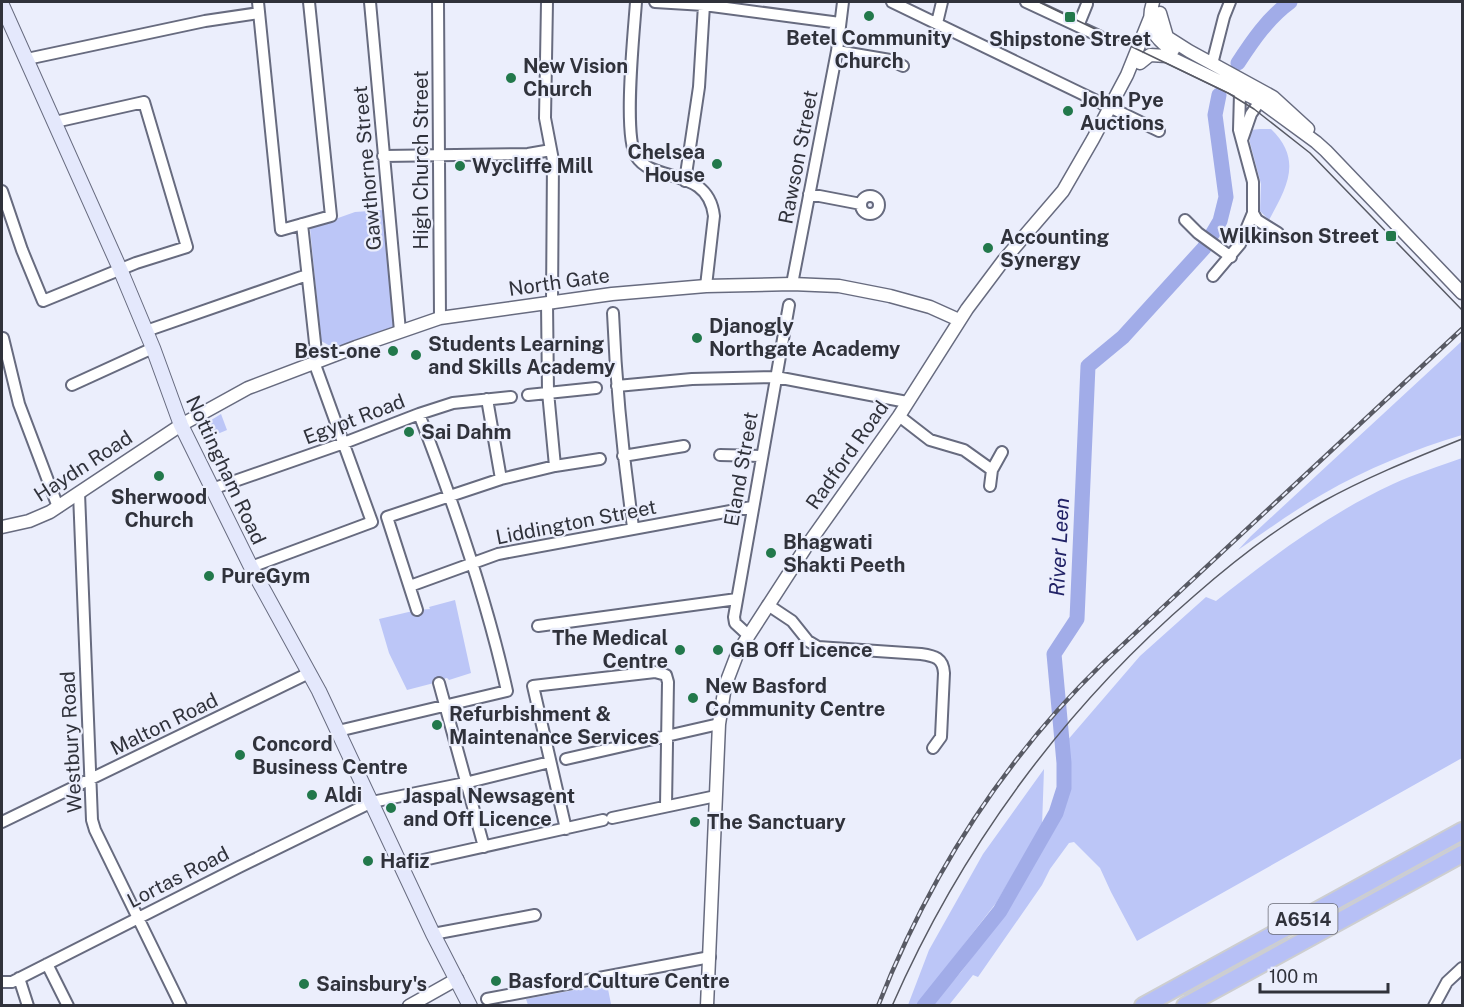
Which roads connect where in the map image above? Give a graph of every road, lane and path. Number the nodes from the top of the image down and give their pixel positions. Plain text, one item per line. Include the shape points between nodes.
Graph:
1 (258, 2) edge
2 (309, 2) edge
3 (370, 2) edge
4 (438, 2) edge
5 (547, 2) edge
6 (636, 2) edge
7 (655, 2) edge
8 (843, 2) edge
9 (892, 2) edge
10 (942, 2) edge
11 (1026, 2) edge
12 (1153, 2) edge
13 (1230, 2) edge
14 (1088, 4) dead end
15 (2, 5) edge
16 (704, 5) junction
17 (1158, 11) edge
18 (260, 13) junction
19 (840, 23) junction
20 (937, 23) junction
21 (1078, 26) junction
22 (1153, 32) junction
23 (1166, 34) junction
24 (1099, 36) dead end
25 (1141, 39) junction
26 (837, 51) junction
27 (27, 59) junction
28 (1140, 63) junction
29 (1212, 64) junction
30 (903, 66) dead end
31 (1127, 75) junction
32 (1242, 87) junction
33 (1258, 100) junction
34 (1111, 106) junction
35 (55, 122) junction
36 (1159, 131) dead end
37 (1242, 140) junction
38 (551, 150) junction
39 (1326, 150) junction
40 (439, 155) junction
41 (383, 156) junction
42 (685, 181) junction
43 (2, 191) edge
44 (809, 194) junction
45 (861, 204) dead end
46 (1253, 213) junction
47 (1185, 220) dead end
48 (302, 224) junction
49 (1278, 233) dead end
50 (1231, 257) junction
51 (120, 269) junction
52 (307, 275) junction
53 (1214, 276) dead end
54 (792, 284) junction
55 (706, 286) junction
56 (1462, 293) edge
57 (549, 303) junction
58 (789, 305) dead end
59 (613, 313) dead end
60 (440, 318) junction
61 (959, 321) junction
62 (146, 331) junction
63 (400, 331) junction
64 (5, 336) edge
65 (153, 348) junction
66 (315, 362) junction
67 (776, 376) junction
68 (72, 385) dead end
69 (617, 386) junction
70 (596, 388) dead end
71 (548, 392) junction
72 (528, 395) dead end
73 (511, 397) dead end
74 (487, 399) junction
75 (907, 402) junction
76 (419, 414) junction
77 (898, 416) junction
78 (181, 425) junction
79 (344, 443) junction
80 (684, 446) dead end
81 (1002, 452) dead end
82 (720, 455) dead end
83 (623, 456) junction
84 (762, 456) junction
85 (600, 459) dead end
86 (555, 466) junction
87 (992, 470) junction
88 (501, 479) junction
89 (990, 486) dead end
90 (212, 489) junction
91 (79, 493) junction
92 (451, 495) junction
93 (58, 507) junction
94 (752, 507) junction
95 (2, 527) edge
96 (633, 528) junction
97 (473, 564) junction
98 (251, 567) junction
99 (410, 586) junction
100 (737, 599) junction
101 (768, 604) junction
102 (417, 610) dead end
103 (538, 626) dead end
104 (748, 635) junction
105 (309, 673) junction
106 (439, 683) dead end
107 (445, 706) junction
108 (719, 724) junction
109 (338, 731) junction
110 (668, 736) junction
111 (933, 748) dead end
112 (566, 759) dead end
113 (550, 762) junction
114 (90, 780) junction
115 (465, 783) junction
116 (716, 796) junction
117 (372, 802) junction
118 (666, 806) junction
119 (2, 822) edge
120 (566, 829) junction
121 (1462, 831) edge
122 (484, 847) junction
123 (1462, 854) edge
124 (401, 865) junction
125 (535, 915) dead end
126 (140, 918) junction
127 (1297, 922) junction
128 (433, 934) junction
129 (1306, 939) junction
130 (710, 957) junction
131 (46, 964) junction
132 (1462, 968) edge
133 (19, 978) junction
134 (456, 979) junction
135 (2, 982) edge
136 (1170, 990) junction
137 (487, 999) dead end
138 (28, 1005) edge
139 (68, 1005) edge
140 (181, 1005) edge
141 (410, 1005) edge
142 (470, 1005) edge
143 (707, 1005) edge
144 (1143, 1005) edge
145 (1178, 1005) edge
146 (1185, 1005) edge
147 (1434, 1005) edge

1 - 18 street
2 - 48 street via 331,216
3 - 41 street, Gawthorne Street
4 - 40 street, High Church Street
5 - 38 street via 545,118
6 - 42 street via 632,144 636,156 650,168
7 - 16 street
8 - 19 street, Rawson Street
9 - 20 street
10 - 20 street
11 - 21 street
12 - 17 street
13 - 29 street
14 - 21 street
15 - 27 main road, Nottingham Road
16 - 19 street
16 - 42 street via 699,87
17 - 22 street, Radford Road
17 - 23 street
17 - 25 street, Radford Road
18 - 27 street
18 - 48 street via 281,230
19 - 26 street, Rawson Street
20 - 34 street
21 - 24 street
22 - 23 street
22 - 25 street
22 - 28 street, Radford Road
22 - 33 street via 1165,45 1225,75
23 - 29 street
25 - 31 street, Radford Road
26 - 30 street
26 - 44 street, Rawson Street
27 - 35 main road, Nottingham Road
28 - 31 street, Radford Road
28 - 32 street via 1150,55 1167,56
29 - 32 street
31 - 34 street, Radford Road
32 - 33 street
32 - 37 street
32 - 39 street via 1273,97
33 - 37 street
33 - 39 street
34 - 36 street
34 - 61 street, Radford Road via 1063,191 1003,261
35 - 51 main road, Nottingham Road
35 - 51 street via 144,102 187,247
37 - 46 street via 1253,182
38 - 40 street
38 - 57 street
39 - 56 street
40 - 41 street
40 - 60 street, High Church Street
41 - 63 street, Gawthorne Street
42 - 55 street via 702,189 713,206
43 - 51 street via 43,301
44 - 45 street
44 - 54 street, Rawson Street
46 - 49 street
46 - 50 street
47 - 50 street
48 - 52 street
50 - 53 street
51 - 62 main road, Nottingham Road
52 - 62 street
52 - 66 street
54 - 55 street, North Gate
54 - 61 street, North Gate via 839,286 890,296
55 - 57 street, North Gate
57 - 60 street, North Gate
57 - 71 street
58 - 67 street, Eland Street
59 - 69 street
60 - 63 street, North Gate
61 - 75 street, Radford Road
62 - 65 main road, Nottingham Road
63 - 66 street, North Gate
64 - 93 street via 20,404
65 - 68 street
65 - 78 main road, Nottingham Road
66 - 78 street, North Gate via 248,388
66 - 79 street
67 - 69 street
67 - 75 street
67 - 84 street, Eland Street
69 - 83 street
70 - 71 street
71 - 72 street
71 - 86 street
73 - 74 street, Egypt Road
74 - 76 street, Egypt Road via 453,403
74 - 88 street
75 - 77 street, Radford Road
76 - 79 street, Egypt Road
76 - 92 street
77 - 87 street via 930,440 964,450
77 - 101 street, Radford Road
78 - 90 main road, Nottingham Road
78 - 91 street, Haydn Road
79 - 90 street, Egypt Road
79 - 98 street via 372,522
80 - 83 street
81 - 87 street
82 - 84 street
83 - 96 street
84 - 94 street, Eland Street
85 - 86 street
86 - 88 street
87 - 89 street
88 - 92 street
90 - 98 main road, Nottingham Road
91 - 93 street, Haydn Road
91 - 114 street, Westbury Road
92 - 97 street
92 - 99 street via 387,517
93 - 95 street, Haydn Road via 37,519
94 - 96 street, Liddington Street
94 - 100 street, Eland Street
96 - 97 street, Liddington Street via 524,548
97 - 99 street, Liddington Street
97 - 107 street via 507,691
98 - 105 main road, Nottingham Road
99 - 102 street
100 - 103 street
100 - 104 street, Eland Street via 735,623
101 - 104 street, Radford Road
101 - 111 street via 794,622 808,641 818,647 921,654 939,659 944,673 940,737
104 - 108 street, Radford Road via 731,666
105 - 109 main road, Nottingham Road
105 - 114 street, Malton Road
106 - 107 street
107 - 109 street
107 - 115 street
108 - 110 street
108 - 116 street, Radford Road
109 - 117 main road, Nottingham Road
110 - 112 street
110 - 113 street via 666,675 656,672 533,686
110 - 118 street
113 - 115 street, Lortas Road
113 - 120 street
114 - 119 street, Malton Road
114 - 126 street, Westbury Road via 95,830
115 - 117 street, Lortas Road
115 - 122 street
116 - 118 street
116 - 130 street, Radford Road
117 - 124 main road, Nottingham Road
117 - 126 street, Lortas Road
118 - 120 street
120 - 122 street
121 - 127 highway, A6514
122 - 124 street
123 - 129 highway, A6514
124 - 128 main road, Nottingham Road
125 - 128 street
126 - 131 street, Lortas Road
126 - 140 street, Westbury Road
127 - 129 highway
127 - 136 highway, A6514
128 - 134 main road, Nottingham Road
129 - 146 highway, A6514
130 - 137 street
130 - 143 street, Radford Road
131 - 133 street, Lortas Road
131 - 139 street
132 - 147 street via 1447,982
133 - 135 street, Lortas Road
133 - 138 street
134 - 141 street
134 - 142 main road, Nottingham Road
136 - 144 highway, A6514
136 - 145 highway

